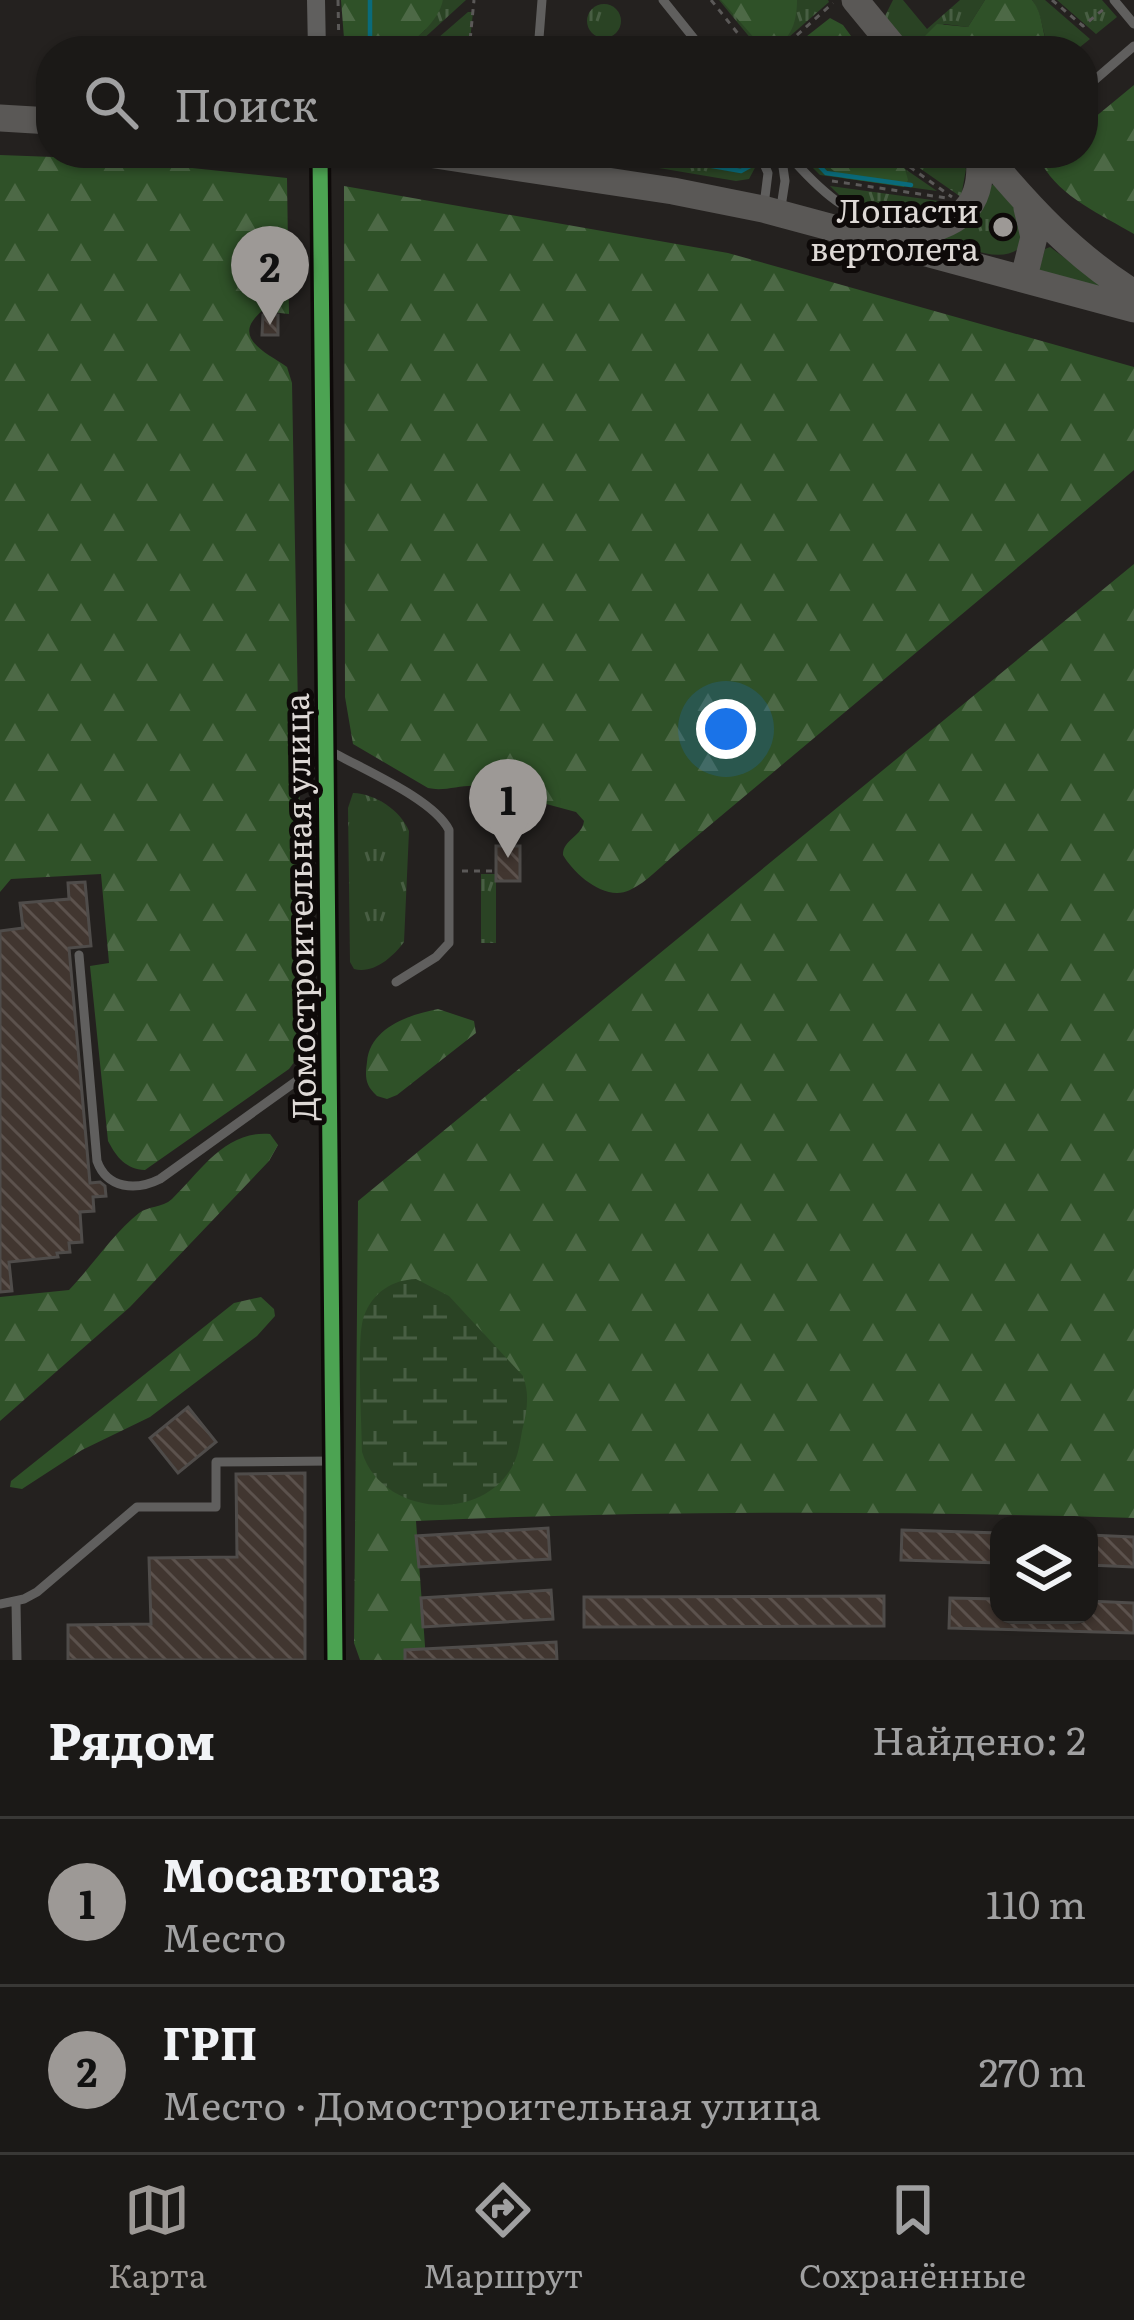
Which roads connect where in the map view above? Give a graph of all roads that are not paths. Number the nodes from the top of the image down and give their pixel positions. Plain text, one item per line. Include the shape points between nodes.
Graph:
1 (316, 0) edge
2 (542, 0) edge
3 (663, 0) edge
4 (1114, 0) edge
5 (859, 4) edge
6 (1134, 24) edge
7 (317, 36) edge
8 (539, 36) edge
9 (692, 36) edge
10 (885, 36) edge
11 (1134, 46) edge
12 (1098, 77) edge
13 (0, 118) edge
14 (36, 120) edge
15 (320, 168) edge
16 (521, 168) edge
17 (766, 168) edge
18 (785, 168) edge
19 (799, 168) edge
20 (985, 168) edge
21 (1000, 168) edge
22 (1022, 199) junction
23 (771, 211) junction
24 (934, 230) junction
25 (888, 240) junction
26 (1024, 277) junction
27 (1134, 293) edge
28 (1134, 309) edge
29 (327, 748) junction
30 (79, 955) dead end
31 (396, 982) dead end
32 (330, 1058) junction
33 (333, 1462) junction
34 (16, 1602) junction
35 (0, 1604) edge
36 (17, 1660) edge
37 (335, 1660) edge

1 - 7 street
2 - 8 lane
3 - 9 lane
4 - 6 lane
5 - 10 main road
11 - 12 lane
13 - 14 main road
15 - 29 street, Домостроительная улица
16 - 23 main road
17 - 23 lane
18 - 23 lane
19 - 24 lane via 858,216
20 - 24 main road via 972,202
21 - 22 main road
22 - 26 main road via 1034,225
22 - 27 main road via 1078,254
23 - 25 main road
24 - 25 main road
25 - 26 main road
26 - 28 main road
29 - 31 lane via 443,820 449,835 448,944
29 - 32 street, Домостроительная улица
30 - 32 lane via 97,1161 115,1184 160,1179
32 - 33 street, Домостроительная улица
33 - 34 lane via 215,1462 216,1507 137,1507
33 - 37 street, Домостроительная улица
34 - 35 lane
34 - 36 lane

